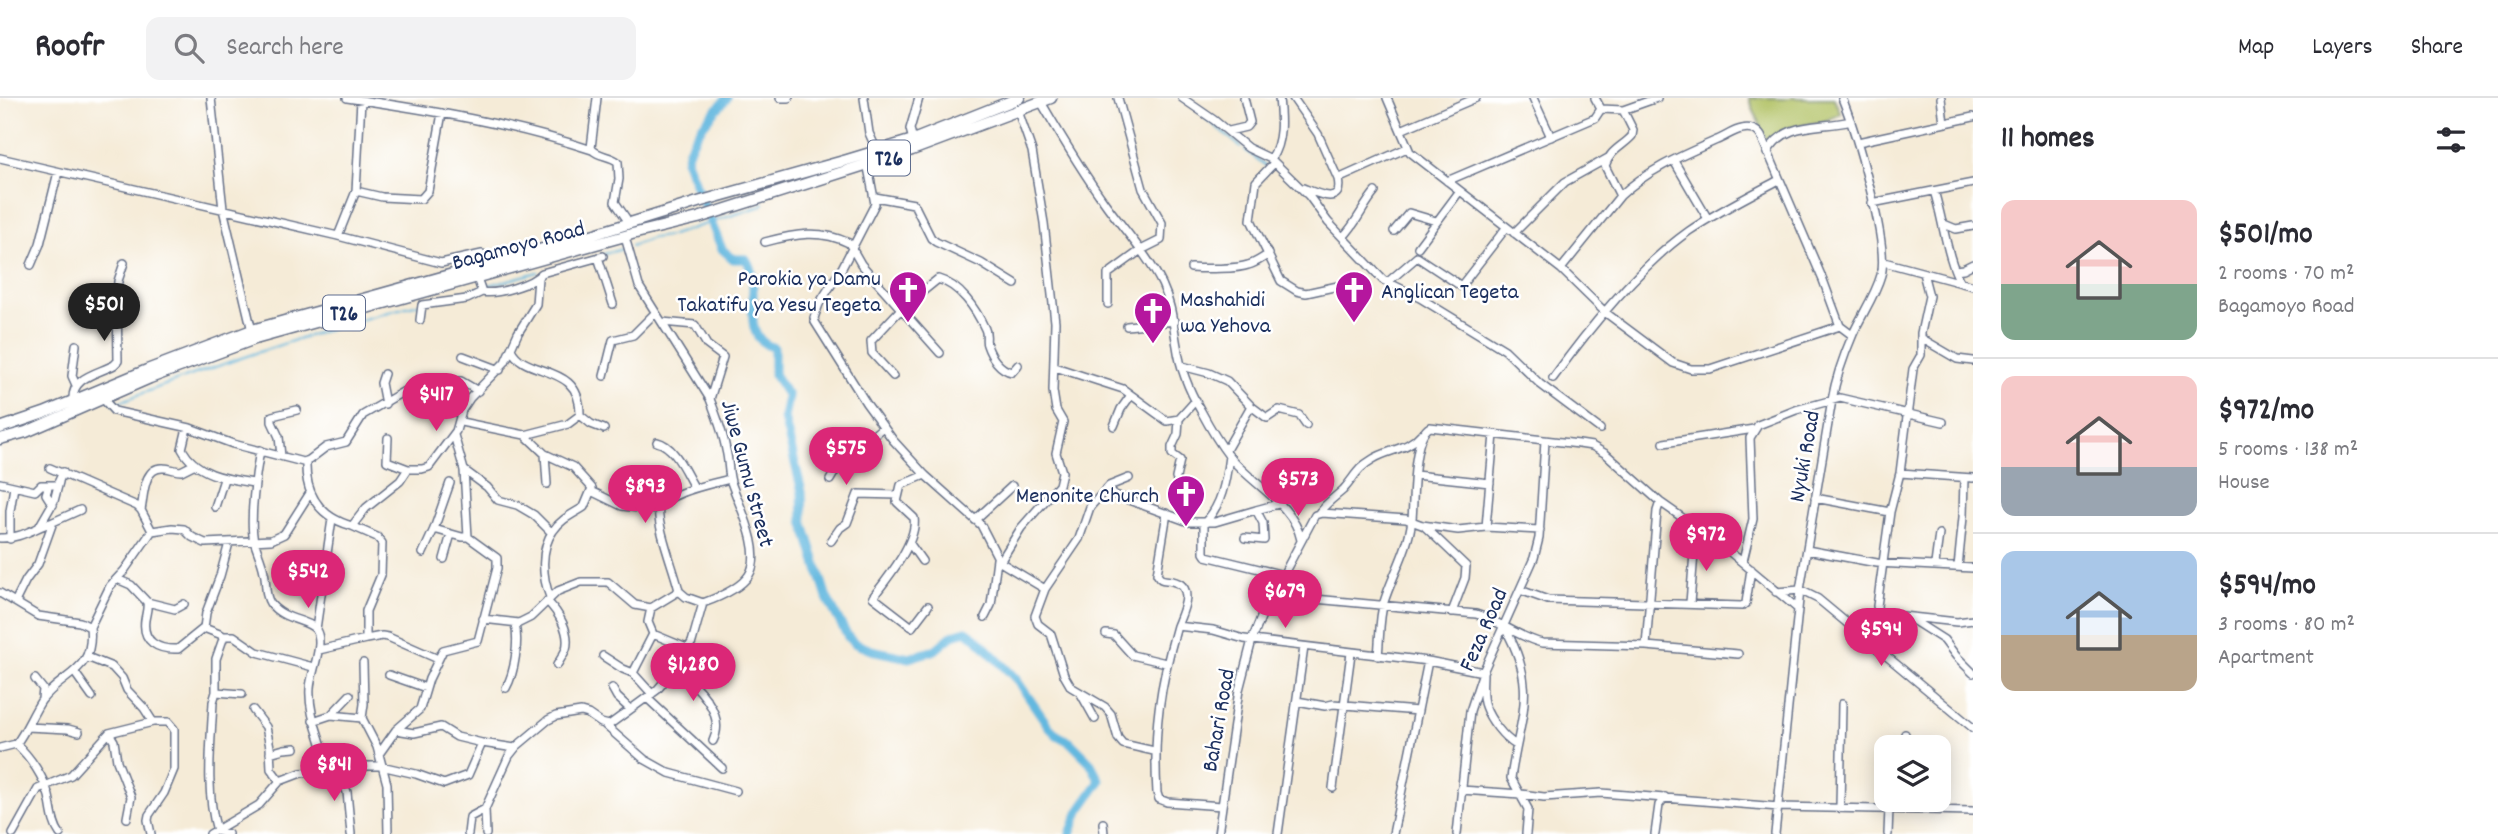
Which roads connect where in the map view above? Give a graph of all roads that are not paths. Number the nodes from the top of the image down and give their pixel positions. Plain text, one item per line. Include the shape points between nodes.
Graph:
1 (211, 98) edge
2 (347, 98) edge
3 (597, 98) edge
4 (780, 98) edge
5 (789, 98) edge
6 (864, 98) edge
7 (919, 98) edge
8 (1019, 98) edge
9 (1118, 98) edge
10 (1182, 98) edge
11 (1244, 98) edge
12 (1279, 98) edge
13 (1293, 98) edge
14 (1387, 98) edge
15 (1476, 98) edge
16 (1533, 98) edge
17 (1595, 98) edge
18 (1657, 98) edge
19 (1842, 98) edge
20 (1941, 98) edge
21 (361, 100) junction
22 (1046, 100) edge
23 (1601, 109) junction
24 (1623, 110) junction
25 (1018, 111) junction
26 (442, 113) junction
27 (1973, 117) edge
28 (1851, 121) junction
29 (1944, 123) junction
30 (1401, 130) junction
31 (1229, 131) junction
32 (1550, 137) junction
33 (913, 140) junction
34 (1858, 142) junction
35 (1406, 148) junction
36 (593, 150) junction
37 (877, 151) junction
38 (1767, 153) junction
39 (0, 158) edge
40 (1608, 158) junction
41 (866, 160) junction
42 (1273, 161) junction
43 (1674, 161) junction
44 (58, 172) junction
45 (1339, 179) junction
46 (1779, 180) junction
47 (1447, 181) junction
48 (1973, 183) edge
49 (1299, 187) junction
50 (356, 191) junction
51 (1934, 191) junction
52 (1375, 192) dead end
53 (1459, 192) junction
54 (1620, 196) junction
55 (876, 198) junction
56 (1872, 203) junction
57 (223, 209) junction
58 (1708, 219) junction
59 (1436, 221) junction
60 (630, 224) junction
61 (1943, 224) junction
62 (1973, 226) edge
63 (1507, 228) junction
64 (1394, 231) dead end
65 (1514, 233) junction
66 (338, 236) junction
67 (625, 237) junction
68 (1343, 237) junction
69 (765, 242) dead end
70 (851, 247) junction
71 (1418, 247) dead end
72 (1140, 250) junction
73 (1269, 254) junction
74 (124, 262) dead end
75 (1884, 262) junction
76 (490, 264) junction
77 (1973, 264) edge
78 (31, 265) dead end
79 (1191, 268) dead end
80 (1561, 269) junction
81 (1955, 270) junction
82 (1923, 273) junction
83 (477, 278) junction
84 (538, 278) junction
85 (1388, 282) junction
86 (1961, 283) junction
87 (1015, 284) dead end
88 (1973, 286) edge
89 (1354, 291) dead end
90 (482, 292) junction
91 (613, 304) dead end
92 (1108, 304) dead end
93 (901, 309) junction
94 (655, 313) junction
95 (1606, 313) junction
96 (420, 320) dead end
97 (1175, 321) junction
98 (662, 322) junction
99 (1127, 326) dead end
100 (1840, 326) junction
101 (253, 335) junction
102 (1852, 335) junction
103 (1921, 338) junction
104 (76, 345) dead end
105 (511, 349) junction
106 (940, 353) dead end
107 (463, 356) dead end
108 (1973, 362) edge
109 (1018, 365) dead end
110 (1182, 366) junction
111 (1055, 367) junction
112 (500, 370) junction
113 (384, 374) dead end
114 (604, 376) dead end
115 (893, 376) dead end
116 (1553, 378) dead end
117 (76, 385) junction
118 (478, 391) junction
119 (1131, 395) junction
120 (103, 399) junction
121 (709, 399) junction
122 (1196, 400) junction
123 (1832, 400) junction
124 (73, 401) junction
125 (385, 404) junction
126 (1251, 406) junction
127 (297, 410) dead end
128 (1906, 414) junction
129 (580, 415) junction
130 (1180, 419) junction
131 (461, 422) junction
132 (1943, 422) dead end
133 (1306, 425) dead end
134 (1114, 426) dead end
135 (883, 427) junction
136 (0, 428) edge
137 (187, 428) junction
138 (604, 429) dead end
139 (1600, 429) dead end
140 (1754, 429) junction
141 (1422, 433) junction
142 (454, 435) junction
143 (525, 435) junction
144 (1494, 435) junction
145 (388, 438) dead end
146 (0, 439) edge
147 (1545, 441) junction
148 (657, 442) dead end
149 (1664, 443) dead end
150 (260, 450) junction
151 (1227, 453) junction
152 (545, 454) junction
153 (281, 456) junction
154 (306, 462) junction
155 (195, 464) junction
156 (50, 468) dead end
157 (408, 469) junction
158 (464, 471) junction
159 (63, 472) junction
160 (1900, 473) junction
161 (925, 475) junction
162 (1415, 475) junction
163 (1129, 478) dead end
164 (1176, 478) dead end
165 (1964, 478) junction
166 (1973, 478) edge
167 (224, 479) junction
168 (730, 480) junction
169 (830, 480) dead end
170 (60, 481) junction
171 (0, 483) edge
172 (254, 483) junction
173 (450, 483) dead end
174 (1490, 483) junction
175 (547, 484) dead end
176 (49, 485) junction
177 (1012, 486) dead end
178 (14, 487) junction
179 (694, 487) junction
180 (591, 491) junction
181 (1104, 491) junction
182 (310, 493) junction
183 (898, 495) junction
184 (1815, 498) junction
185 (1660, 502) junction
186 (1278, 504) junction
187 (52, 505) junction
188 (215, 507) dead end
189 (80, 510) dead end
190 (141, 510) junction
191 (659, 510) junction
192 (1256, 510) junction
193 (1890, 512) junction
194 (1167, 513) junction
195 (1320, 513) junction
196 (332, 519) junction
197 (975, 520) junction
198 (1412, 521) junction
199 (53, 522) junction
200 (1204, 523) junction
201 (1422, 525) junction
202 (352, 526) junction
203 (38, 527) junction
204 (1486, 527) junction
205 (434, 529) junction
206 (1540, 530) junction
207 (152, 531) junction
208 (551, 532) junction
209 (451, 534) junction
210 (1939, 534) dead end
211 (468, 537) junction
212 (0, 538) edge
213 (1245, 538) dead end
214 (10, 539) junction
215 (254, 540) junction
216 (831, 541) dead end
217 (1301, 541) junction
218 (1695, 541) dead end
219 (229, 543) junction
220 (910, 544) junction
221 (1807, 550) junction
222 (423, 553) dead end
223 (444, 559) dead end
224 (999, 560) junction
225 (922, 561) dead end
226 (1743, 561) junction
227 (1884, 562) junction
228 (1935, 564) junction
229 (1958, 567) junction
230 (1973, 568) edge
231 (1751, 569) junction
232 (1284, 575) junction
233 (117, 579) junction
234 (1045, 589) junction
235 (1276, 590) junction
236 (1520, 590) junction
237 (1800, 590) junction
238 (679, 591) junction
239 (1776, 592) junction
240 (0, 593) edge
241 (548, 599) junction
242 (15, 601) junction
243 (147, 602) junction
244 (703, 603) junction
245 (1650, 603) junction
246 (1690, 603) junction
247 (184, 604) dead end
248 (1383, 605) junction
249 (928, 606) dead end
250 (651, 608) junction
251 (1798, 608) junction
252 (1452, 612) junction
253 (985, 617) dead end
254 (1907, 617) junction
255 (483, 619) junction
256 (1973, 620) edge
257 (515, 624) junction
258 (1503, 624) junction
259 (1177, 626) junction
260 (90, 627) junction
261 (204, 628) junction
262 (316, 629) junction
263 (653, 634) junction
264 (1106, 634) dead end
265 (223, 636) junction
266 (366, 639) junction
267 (1252, 640) junction
268 (1646, 646) junction
269 (1304, 647) junction
270 (689, 649) junction
271 (319, 650) junction
272 (1350, 653) junction
273 (1738, 654) dead end
274 (603, 656) dead end
275 (1378, 656) junction
276 (87, 657) junction
277 (438, 659) junction
278 (1428, 661) junction
279 (363, 663) dead end
280 (1166, 663) junction
281 (557, 665) dead end
282 (313, 667) junction
283 (675, 669) junction
284 (75, 673) junction
285 (633, 673) junction
286 (1483, 673) junction
287 (1973, 673) edge
288 (390, 675) dead end
289 (35, 680) dead end
290 (426, 688) junction
291 (506, 688) dead end
292 (612, 688) dead end
293 (216, 692) junction
294 (1081, 693) junction
295 (242, 694) dead end
296 (350, 695) dead end
297 (92, 696) dead end
298 (649, 696) junction
299 (42, 700) junction
300 (1297, 701) junction
301 (1344, 704) junction
302 (1842, 704) dead end
303 (630, 709) junction
304 (253, 710) dead end
305 (1419, 711) junction
306 (331, 715) junction
307 (362, 718) junction
308 (1095, 719) dead end
309 (313, 721) junction
310 (153, 722) junction
311 (605, 725) junction
312 (27, 727) junction
313 (1973, 728) edge
314 (396, 730) junction
315 (79, 732) dead end
316 (109, 733) junction
317 (713, 741) dead end
318 (482, 743) junction
319 (16, 744) junction
320 (1516, 745) junction
321 (0, 748) edge
322 (295, 748) dead end
323 (515, 748) junction
324 (1154, 751) junction
325 (270, 753) junction
326 (379, 754) junction
327 (381, 766) junction
328 (722, 768) dead end
329 (328, 771) junction
330 (338, 771) junction
331 (280, 781) junction
332 (46, 787) junction
333 (1333, 788) dead end
334 (1461, 790) junction
335 (736, 791) dead end
336 (1521, 793) junction
337 (1665, 797) junction
338 (1222, 806) junction
339 (1779, 807) junction
340 (1840, 807) junction
341 (1874, 808) edge
342 (485, 809) junction
343 (1951, 809) edge
344 (1973, 811) edge
345 (1889, 812) edge
346 (127, 818) dead end
347 (1103, 824) dead end
348 (214, 832) edge
349 (13, 834) edge
350 (60, 834) edge
351 (151, 834) edge
352 (228, 834) edge
353 (351, 834) edge
354 (387, 834) edge
355 (468, 834) edge
356 (486, 834) edge
357 (1104, 834) edge
358 (1218, 834) edge
359 (1278, 834) edge
360 (1394, 834) edge
361 (1457, 834) edge
362 (1526, 834) edge
363 (1655, 834) edge
364 (1775, 834) edge
365 (1888, 834) edge

1 - 57 street
2 - 21 street
3 - 36 street
4 - 5 street
6 - 37 street
7 - 33 street via 910,130
8 - 33 highway, Bagamoyo Road / T26
9 - 72 street via 1143,189 1162,223 1161,240
10 - 31 street
11 - 31 street via 1250,122
12 - 42 street via 1281,125
13 - 45 street via 1318,134
14 - 30 street
15 - 30 street
16 - 32 street
17 - 23 street
18 - 24 street
19 - 28 street
20 - 29 street
21 - 26 street
21 - 50 street
22 - 25 highway, Bagamoyo Road / T26
22 - 72 street via 1094,187
23 - 24 street
23 - 32 street via 1595,118
24 - 40 street via 1632,136
25 - 41 highway, Bagamoyo Road / T26
25 - 111 street via 1032,151 1045,223
26 - 36 street
26 - 50 street via 428,191 421,200
27 - 29 street
28 - 34 street
28 - 38 street via 1795,129 1772,143
29 - 34 street
30 - 35 street
31 - 42 street
32 - 47 street
33 - 37 highway, Bagamoyo Road / T26
34 - 56 street
35 - 45 street
35 - 47 street
36 - 60 street via 618,162 615,202
37 - 41 highway, Bagamoyo Road / T26
38 - 43 street via 1759,132 1740,129
38 - 46 street
39 - 44 street
40 - 54 street via 1605,166
40 - 65 street via 1565,182
41 - 55 street
41 - 60 highway, Bagamoyo Road / T26 via 694,203
41 - 67 highway, Bagamoyo Road / T26 via 724,210
42 - 49 street
42 - 73 street via 1256,182 1251,220
43 - 54 street
43 - 58 street
44 - 57 street
44 - 78 street
45 - 49 street via 1334,196
46 - 58 street
46 - 100 street
47 - 53 street
48 - 51 street
49 - 68 street
50 - 66 street
51 - 56 street
51 - 61 street
52 - 68 street
53 - 59 street
53 - 63 street
54 - 80 street
55 - 70 street
55 - 87 street via 914,204 936,242
56 - 75 street
57 - 66 street
57 - 101 street
58 - 95 street via 1643,269
59 - 64 street via 1409,213
59 - 71 street
60 - 76 highway, Bagamoyo Road / T26
61 - 62 street via 1956,229
61 - 81 street
63 - 65 street
63 - 85 street via 1461,286 1417,257
65 - 80 street
66 - 76 street via 440,263 482,254
67 - 83 highway, Bagamoyo Road / T26
67 - 94 street, Jiwe Gumu Street via 639,286
68 - 85 street
69 - 70 street via 806,233 844,241
70 - 93 street
70 - 135 street via 814,318
72 - 92 street via 1108,274
72 - 97 street via 1162,283
73 - 79 street via 1242,267
73 - 89 street via 1281,281 1297,291 1338,286
74 - 117 street via 117,298 118,361
75 - 82 street
75 - 102 street, Nyuki Road
76 - 101 highway, Bagamoyo Road / T26
77 - 81 street
80 - 95 street
81 - 86 street
82 - 86 street
82 - 103 street via 1929,296
83 - 90 street
83 - 101 highway, Bagamoyo Road / T26
84 - 90 street via 500,292
84 - 91 street via 565,264 600,257
84 - 105 street via 536,304
85 - 139 street via 1505,350 1540,384
86 - 88 street
90 - 96 street via 467,299 422,305
93 - 106 street
93 - 109 street via 932,282 946,281 970,304 999,367 1012,372
93 - 115 street via 871,341 872,352
94 - 98 street, Jiwe Gumu Street
94 - 114 street via 633,335 613,340
95 - 100 street via 1673,363 1691,369 1710,369
95 - 116 street
97 - 99 street
97 - 110 street
98 - 121 street, Jiwe Gumu Street
98 - 121 street via 695,325 707,345 723,357
100 - 102 street
101 - 120 highway, Bagamoyo Road / T26
101 - 124 highway, Bagamoyo Road / T26
102 - 123 street, Nyuki Road
103 - 108 street via 1957,359
103 - 128 street
104 - 117 street via 72,376
105 - 112 street
105 - 129 street via 520,361 566,381 579,400
107 - 112 street
110 - 122 street
110 - 126 street via 1227,381
111 - 119 street via 1115,385
111 - 224 street via 1054,402 1063,422 1056,453 1061,479
112 - 118 street
113 - 125 street
117 - 124 street
118 - 125 street via 461,381 437,381 413,386
118 - 131 street via 465,406
119 - 130 street via 1167,421
119 - 134 street
120 - 137 street via 114,411
120 - 146 highway, Bagamoyo Road / T26
121 - 168 street, Jiwe Gumu Street via 726,450
122 - 130 street
122 - 151 street
123 - 128 street
123 - 140 street via 1762,422
123 - 184 street, Nyuki Road
124 - 136 highway, Bagamoyo Road / T26
125 - 154 street via 363,415 346,442 326,447
126 - 133 street via 1267,418 1279,410 1299,415
126 - 151 street
127 - 153 street via 272,416
128 - 132 street
128 - 160 street
129 - 138 street
129 - 143 street via 568,424
130 - 164 street via 1171,451 1180,460
131 - 142 street
131 - 143 street
135 - 161 street
135 - 169 street via 840,463
137 - 150 street
137 - 155 street via 182,449
140 - 149 street
140 - 226 street via 1750,439 1753,519
141 - 144 street via 1434,426
141 - 162 street
141 - 195 street, Bahari Road via 1400,450 1375,457
142 - 157 street via 429,467
142 - 158 street
143 - 152 street
144 - 147 street
144 - 174 street
145 - 157 street via 387,461
147 - 185 street via 1600,449
147 - 206 street, Feza Road
148 - 179 street via 676,456
150 - 153 street
150 - 172 street
151 - 186 street
151 - 200 street via 1226,483
152 - 175 street
152 - 180 street via 573,467 591,484
153 - 154 street
154 - 182 street
155 - 167 street
155 - 190 street via 181,471 161,467 149,474
156 - 159 street
157 - 202 street
158 - 208 street via 498,500 534,515
158 - 211 street
159 - 170 street
159 - 190 street
160 - 165 street
160 - 193 street
161 - 183 street via 901,485
161 - 197 street
162 - 174 street
162 - 198 street
163 - 181 street
165 - 166 street
165 - 229 street
167 - 172 street
167 - 188 street
168 - 179 street
168 - 244 street, Jiwe Gumu Street via 747,524 753,560 749,575 739,585
170 - 176 street
170 - 187 street
171 - 178 street
172 - 215 street
173 - 205 street
174 - 204 street
176 - 178 street via 32,491
176 - 187 street via 46,496
177 - 197 street
178 - 214 street
179 - 191 street via 663,503
180 - 191 street via 622,506
180 - 208 street via 584,507
181 - 194 street
181 - 234 street via 1090,507 1079,539
182 - 196 street
182 - 215 street via 284,534
183 - 216 street via 858,494 847,523
183 - 220 street via 899,505 915,523
184 - 193 street
184 - 221 street, Nyuki Road
185 - 226 street
185 - 245 street
186 - 192 street
186 - 217 street via 1298,529
187 - 203 street
189 - 199 street
190 - 207 street
191 - 238 street via 659,525
192 - 200 street
192 - 213 street via 1266,538
193 - 227 street
194 - 200 street
194 - 259 street via 1157,574 1179,583 1186,592 1187,602
195 - 198 street
195 - 217 street, Bahari Road
196 - 202 street
196 - 262 street
197 - 224 street
198 - 201 street
198 - 248 street
199 - 203 street
199 - 242 street via 38,564
200 - 232 street via 1205,555
201 - 204 street via 1458,530
201 - 252 street via 1466,566
202 - 266 street via 382,543 382,575 365,614
203 - 214 street
204 - 206 street
205 - 209 street
205 - 222 street
206 - 236 street, Feza Road
207 - 219 street via 180,528 205,543
207 - 233 street
208 - 241 street via 543,572
209 - 211 street
209 - 223 street
210 - 228 street
211 - 255 street via 498,563
212 - 214 street
215 - 219 street
215 - 262 street via 270,603 283,615
217 - 232 street, Bahari Road
218 - 246 street
219 - 261 street
220 - 225 street
220 - 249 street via 873,597 912,627
221 - 227 street
221 - 237 street, Nyuki Road
224 - 234 street
224 - 253 street
226 - 231 street
227 - 228 street
227 - 254 street via 1877,610
228 - 229 street
229 - 230 street
231 - 239 street
231 - 246 street via 1744,606
232 - 235 street, Bahari Road
233 - 243 street via 131,585
233 - 260 street
234 - 294 street via 1036,621 1051,634 1065,678
235 - 248 street via 1304,598
235 - 267 street, Bahari Road
236 - 245 street via 1548,600
236 - 258 street, Feza Road
237 - 239 street
237 - 251 street, Nyuki Road
237 - 313 street via 1818,599
238 - 244 street
238 - 250 street
239 - 251 street
240 - 242 street
241 - 250 street via 581,582 602,580 635,605
241 - 257 street via 531,617
241 - 281 street via 560,615 567,640
242 - 260 street via 38,616
243 - 247 street via 174,608
243 - 261 street via 145,628 155,647 178,649
244 - 270 street
245 - 246 street
245 - 268 street
248 - 252 street
248 - 275 street
250 - 263 street via 648,622
251 - 339 street, Nyuki Road
252 - 258 street via 1476,614
254 - 256 street
254 - 287 street via 1944,640
255 - 257 street
255 - 277 street via 478,641 446,648
257 - 291 street via 511,679
258 - 268 street via 1542,643
258 - 286 street, Feza Road
258 - 320 street via 1515,645 1526,683
259 - 267 street
259 - 280 street
260 - 276 street
261 - 265 street
262 - 271 street
263 - 270 street
263 - 285 street
264 - 280 street via 1114,635 1132,655
265 - 282 street via 234,636 268,656
265 - 293 street via 216,659
266 - 271 street
266 - 277 street via 388,637
267 - 269 street
267 - 338 street, Bahari Road via 1239,690
268 - 273 street
269 - 272 street
269 - 300 street
270 - 283 street
271 - 282 street
272 - 275 street
272 - 301 street
274 - 285 street
275 - 278 street
276 - 284 street
276 - 310 street via 112,667
277 - 290 street
278 - 286 street
278 - 305 street
279 - 307 street
280 - 324 street
282 - 309 street via 309,704
283 - 298 street
283 - 317 street via 697,686 717,720
284 - 297 street
284 - 299 street
285 - 298 street
286 - 320 street via 1484,705
286 - 334 street, Feza Road via 1470,711
288 - 290 street
289 - 299 street via 43,690
290 - 314 street via 421,709
292 - 303 street
293 - 295 street
293 - 348 street via 210,749
294 - 308 street
294 - 324 street via 1111,714 1123,744
296 - 306 street
298 - 303 street
298 - 328 street
299 - 312 street
300 - 301 street
300 - 359 street
301 - 305 street
301 - 333 street
302 - 340 street
303 - 311 street
304 - 325 street via 266,727
305 - 360 street
306 - 307 street
306 - 309 street
307 - 326 street
309 - 329 street
310 - 316 street
310 - 351 street via 167,722 174,729 174,765 164,793 149,815
311 - 323 street via 581,712 556,716
311 - 335 street via 644,759 669,773
312 - 315 street
312 - 319 street
314 - 318 street via 414,733 441,727 453,736
314 - 326 street
316 - 332 street via 71,775
316 - 346 street via 131,797
318 - 323 street
318 - 327 street via 468,775 447,783
319 - 321 street
319 - 332 street
320 - 336 street via 1511,778
322 - 325 street
323 - 342 street
324 - 338 street via 1159,799
325 - 331 street via 271,769
326 - 327 street
327 - 330 street
327 - 354 street via 388,794
329 - 330 street
329 - 331 street via 301,773
330 - 353 street via 347,792
331 - 348 street via 259,805
332 - 349 street via 38,789
332 - 350 street
334 - 336 street
334 - 361 street, Feza Road
336 - 337 street
336 - 362 street via 1528,808
337 - 339 street
337 - 363 street
338 - 358 street, Bahari Road
339 - 340 street
339 - 364 street, Nyuki Road
340 - 341 street
342 - 355 street via 470,817
342 - 356 street
343 - 344 street
345 - 365 street
347 - 357 street
348 - 352 street

